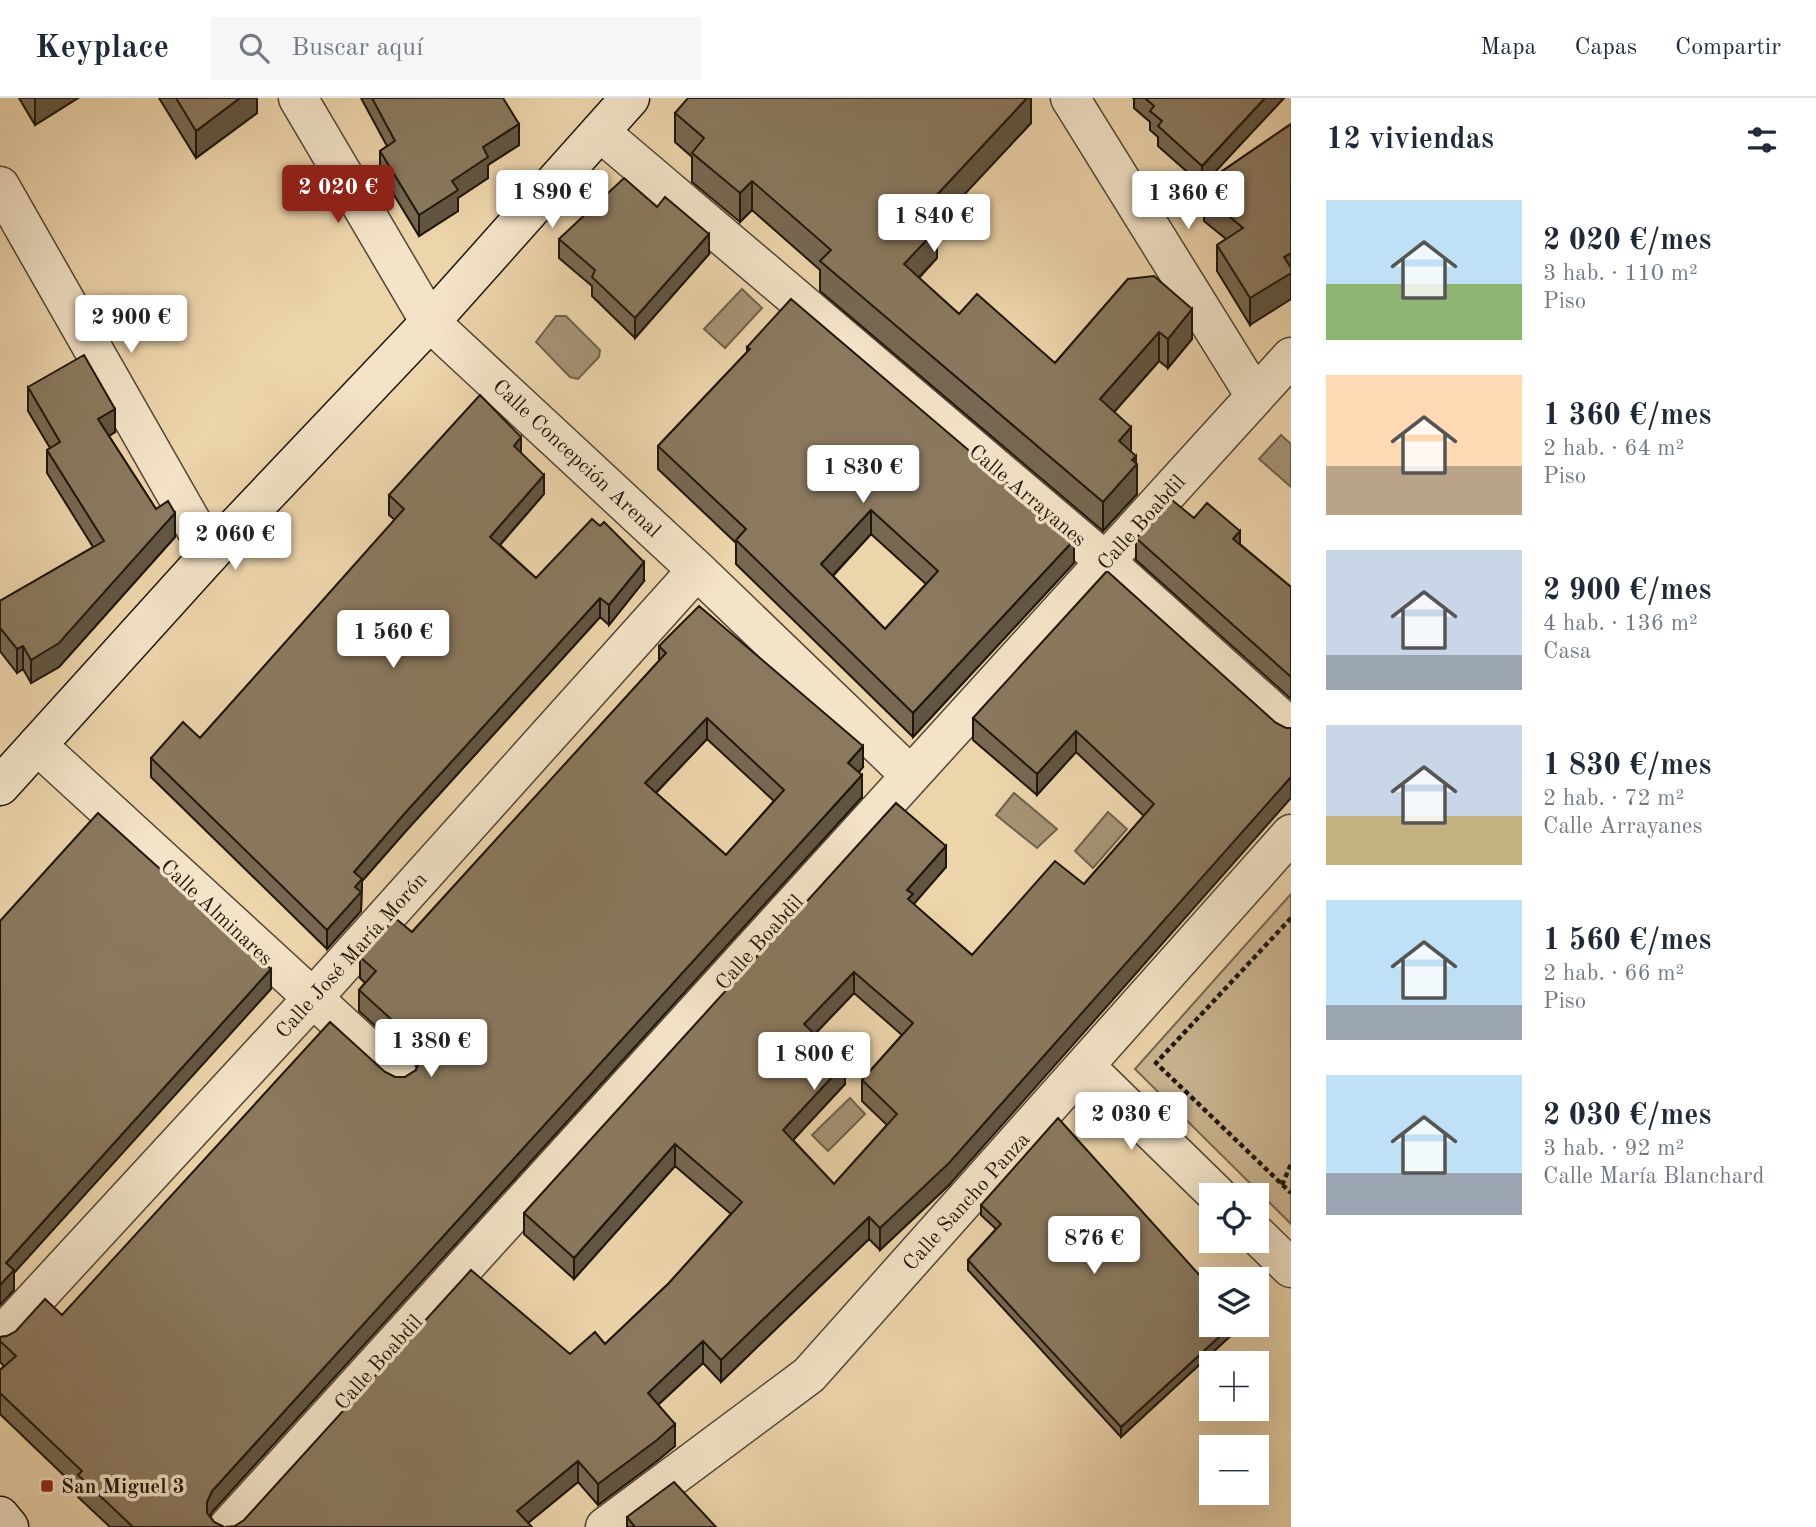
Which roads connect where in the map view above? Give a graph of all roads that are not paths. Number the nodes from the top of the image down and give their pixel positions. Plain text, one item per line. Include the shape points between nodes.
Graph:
1 (298, 98) edge
2 (630, 98) edge
3 (1070, 98) edge
4 (600, 132) junction
5 (0, 186) edge
6 (430, 322) junction
7 (1291, 357) edge
8 (1255, 396) junction
9 (210, 554) junction
10 (1105, 561) junction
11 (697, 570) junction
12 (1291, 728) edge
13 (37, 745) junction
14 (3, 773) edge
15 (910, 775) junction
16 (1291, 834) edge
17 (311, 1000) junction
18 (1086, 1067) junction
19 (399, 1077) edge
20 (1205, 1183) edge
21 (1269, 1247) edge
22 (1291, 1268) edge
23 (0, 1337) edge
24 (0, 1516) edge
25 (9, 1527) edge
26 (228, 1527) edge
27 (605, 1527) edge

1 - 6 street, Calle Concepción Arenal
2 - 4 street
3 - 8 street
4 - 6 street
4 - 10 street, Calle Arrayanes
5 - 9 street
6 - 9 street
6 - 11 street, Calle Concepción Arenal
7 - 8 street, Calle Boabdil
8 - 10 street, Calle Boabdil
9 - 13 street
10 - 12 street, Calle Arrayanes
10 - 15 street, Calle Boabdil
11 - 15 street, Calle Concepción Arenal
11 - 17 street, Calle José María Morón
13 - 14 street
13 - 17 street, Calle Alminares
15 - 26 street, Calle Boabdil
16 - 18 street, Calle Sancho Panza
17 - 19 street, Calle Alminares
17 - 23 street, Calle José María Morón
18 - 20 street
18 - 27 street, Calle Sancho Panza via 809,1375
21 - 22 street
24 - 25 street

